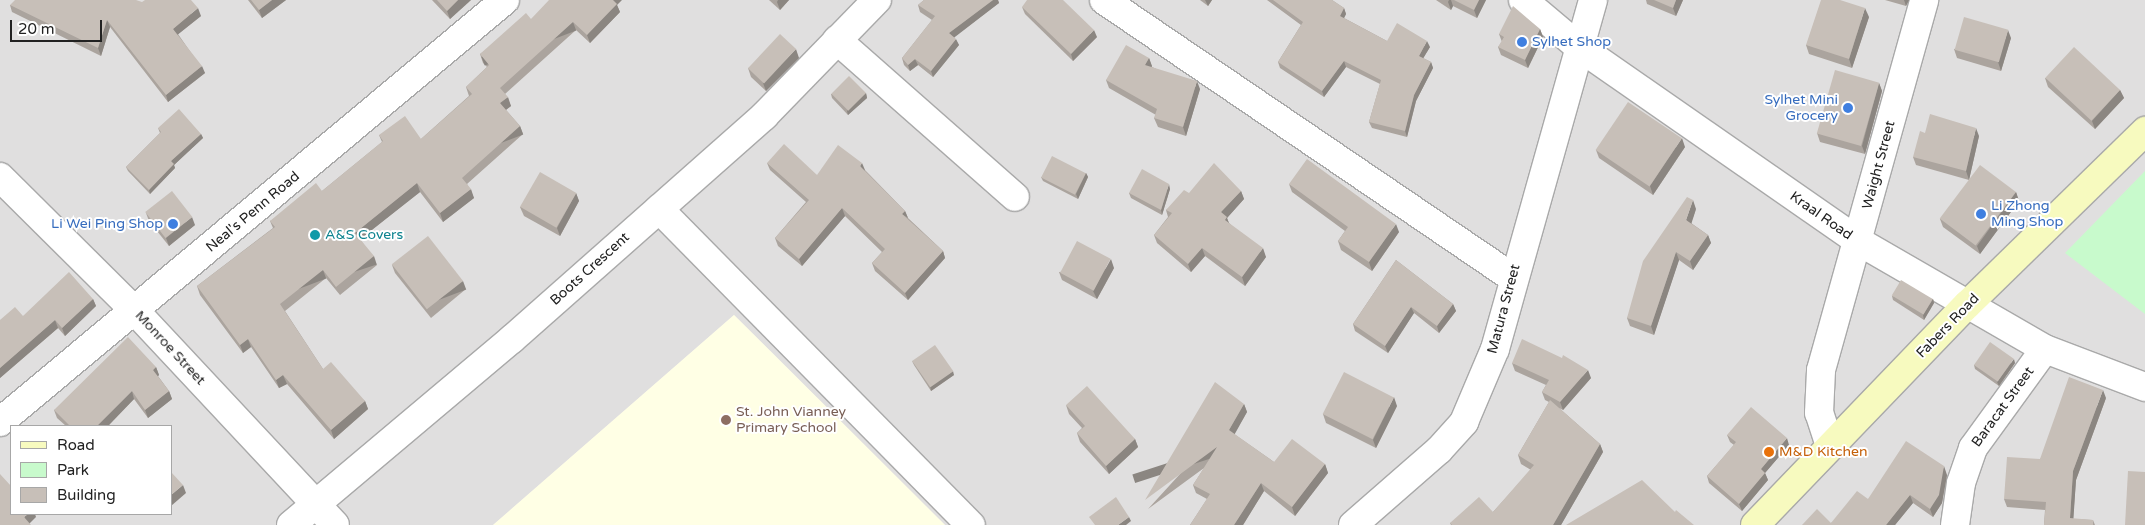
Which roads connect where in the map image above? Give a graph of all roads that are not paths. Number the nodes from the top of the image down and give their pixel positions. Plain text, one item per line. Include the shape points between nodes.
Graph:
1 (505, 0) edge
2 (877, 0) edge
3 (1104, 0) edge
4 (1523, 0) edge
5 (1593, 0) edge
6 (1924, 0) edge
7 (837, 40) junction
8 (1579, 47) junction
9 (2145, 131) edge
10 (0, 178) edge
11 (1015, 197) dead end
12 (659, 209) junction
13 (1858, 241) junction
14 (1513, 278) junction
15 (1968, 304) junction
16 (136, 312) junction
17 (2045, 350) junction
18 (2145, 387) edge
19 (0, 422) edge
20 (1830, 446) junction
21 (317, 504) junction
22 (291, 525) edge
23 (334, 525) edge
24 (971, 525) edge
25 (1353, 525) edge
26 (1755, 525) edge
27 (1955, 525) edge

1 - 16 street, Neal's Penn Road
2 - 7 street, Boots Crescent
3 - 14 street
4 - 8 street, Kraal Road
5 - 8 street, Matura Street
6 - 13 street, Waight Street
7 - 11 street
7 - 12 street, Boots Crescent via 764,116
8 - 13 street, Kraal Road
8 - 14 street, Matura Street
9 - 15 main road, Fabers Road
10 - 16 street, Monroe Street
12 - 21 street, Boots Crescent
12 - 24 street
13 - 15 street, Kraal Road
13 - 20 street, Waight Street via 1818,390 1819,413
14 - 25 street, Matura Street via 1495,349 1464,422 1439,450
15 - 17 street, Kraal Road
15 - 20 main road, Fabers Road
16 - 19 street, Neal's Penn Road
16 - 21 street, Monroe Street
17 - 18 street, Kraal Road
17 - 27 street, Baracat Street via 1973,448 1961,483
20 - 26 main road, Fabers Road
21 - 22 street, Boots Crescent
21 - 23 street, Monroe Street

